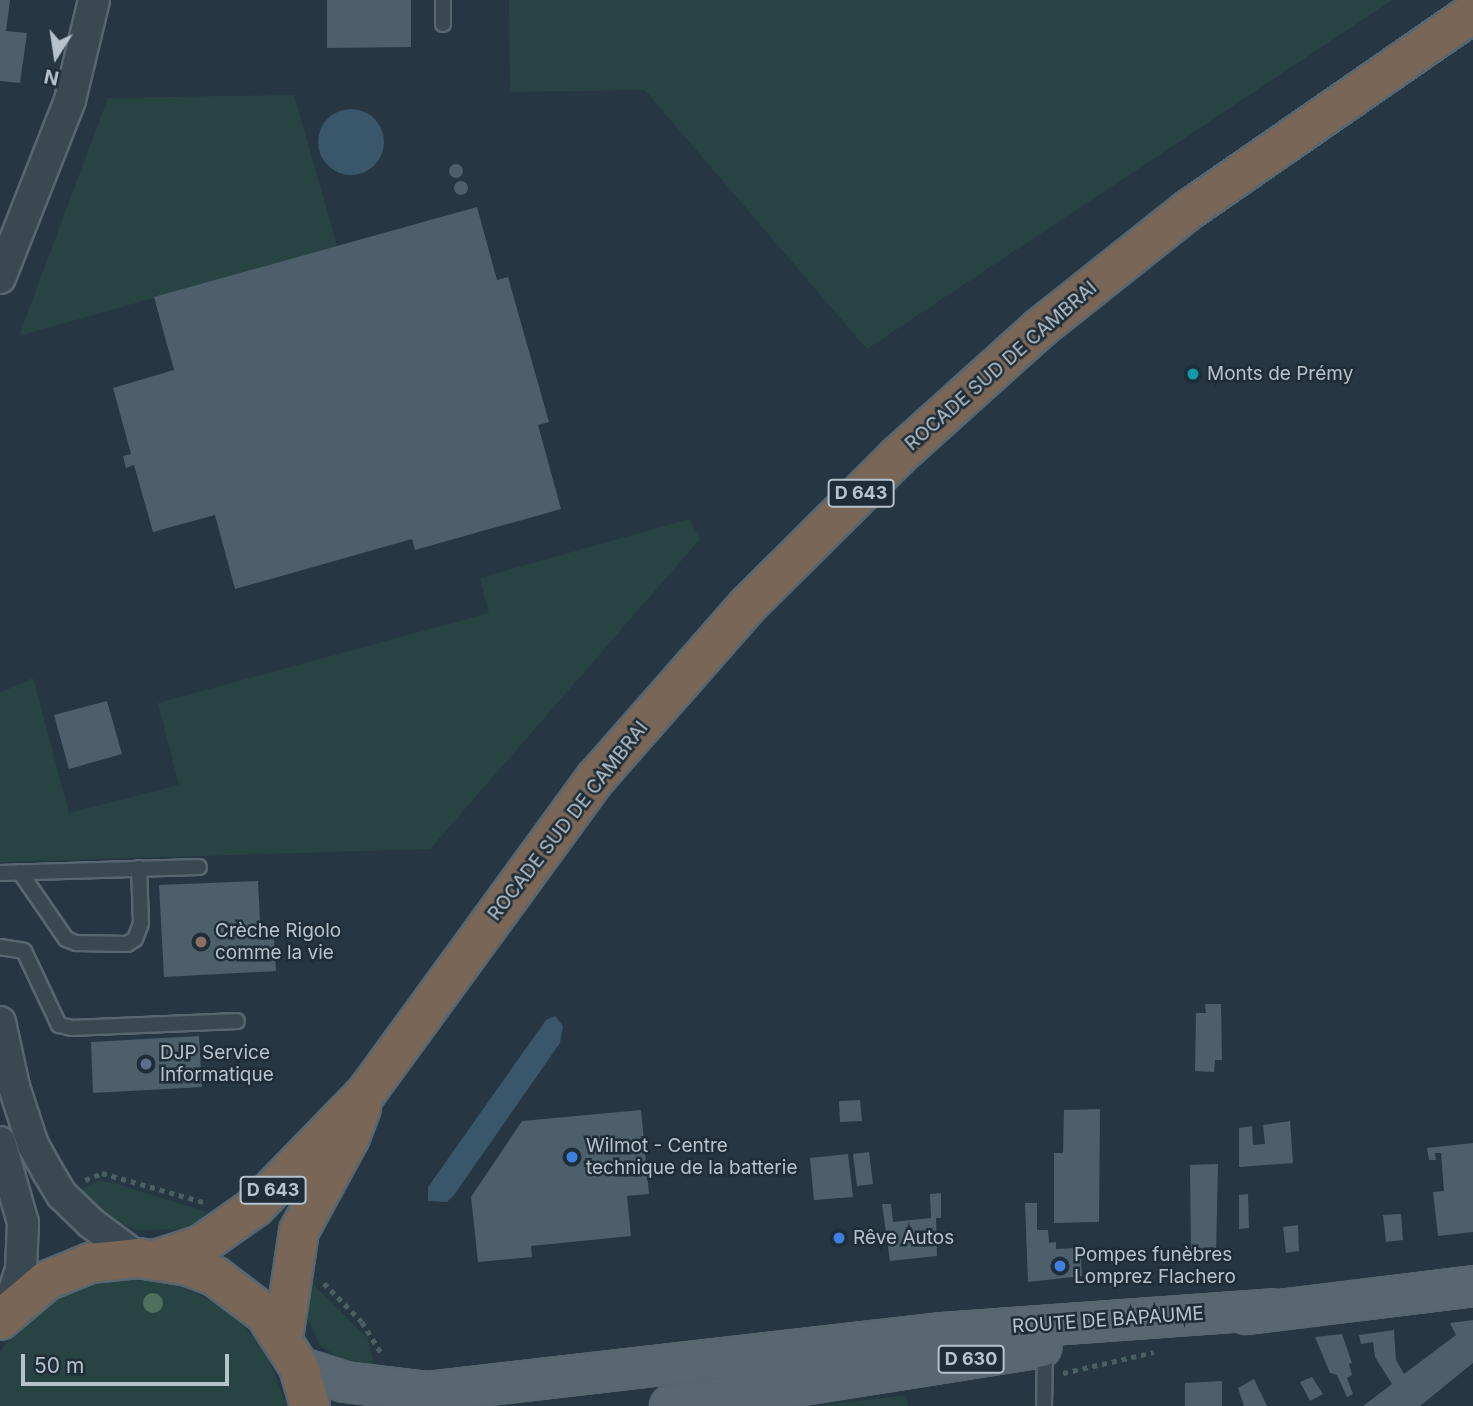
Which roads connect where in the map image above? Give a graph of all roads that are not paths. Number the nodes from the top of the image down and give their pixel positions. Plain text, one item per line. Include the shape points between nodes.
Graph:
1 (94, 0) edge
2 (443, 0) edge
3 (1473, 13) edge
4 (443, 24) dead end
5 (0, 278) edge
6 (199, 867) dead end
7 (139, 869) junction
8 (20, 872) junction
9 (0, 873) edge
10 (0, 947) edge
11 (237, 1021) dead end
12 (0, 1022) edge
13 (366, 1093) junction
14 (0, 1142) edge
15 (148, 1259) junction
16 (1473, 1286) edge
17 (4, 1315) edge
18 (1043, 1335) junction
19 (291, 1352) junction
20 (725, 1355) junction
21 (310, 1406) edge
22 (644, 1406) edge
23 (670, 1406) edge
24 (1046, 1406) edge

1 - 5 street via 70,100
2 - 4 lane
3 - 13 highway, ROCADE SUD DE CAMBRAI / D 643 via 1187,211 1040,328 898,456 748,605 596,778
6 - 7 lane
7 - 8 lane
7 - 8 lane via 141,923 135,939 127,944 66,939
8 - 9 lane
10 - 11 lane via 24,951 59,1025
12 - 15 street via 33,1145 62,1195 90,1223
13 - 15 highway, ROCADE SUD DE CAMBRAI / D 643 via 255,1208 201,1245
13 - 19 highway, ROCADE SUD DE CAMBRAI / D 643 via 350,1138 299,1231
14 - 17 street via 23,1223 21,1269
15 - 17 highway, ROCADE SUD DE CAMBRAI via 68,1271
15 - 19 highway via 216,1277 257,1307
16 - 18 main road, ROUTE DE BAPAUME / D 630
18 - 20 main road, ROUTE DE BAPAUME / D 630
18 - 23 main road, ROUTE DE BAPAUME / D 630
18 - 24 lane
19 - 20 main road, ROUTE DE BAPAUME / D 630 via 345,1382 428,1392
19 - 21 highway
20 - 22 main road via 720,1371 706,1381

